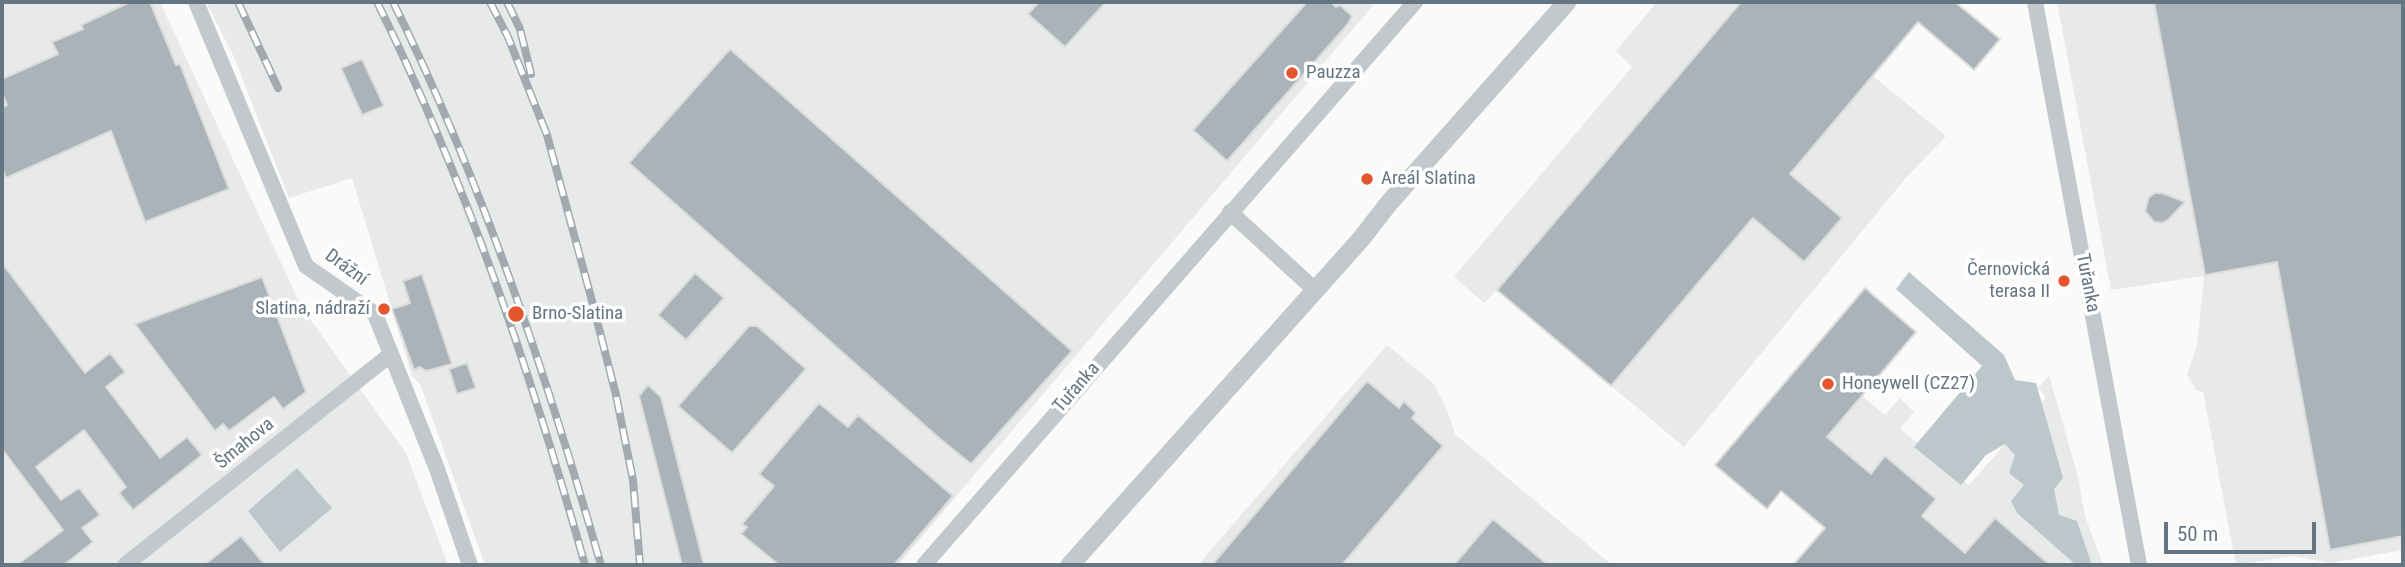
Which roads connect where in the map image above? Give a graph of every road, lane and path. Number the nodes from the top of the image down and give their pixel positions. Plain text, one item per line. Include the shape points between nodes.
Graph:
1 (196, 2) edge
2 (1415, 2) edge
3 (1567, 2) edge
4 (2035, 2) edge
5 (1230, 212) junction
6 (1315, 290) junction
7 (390, 355) junction
8 (125, 565) edge
9 (470, 565) edge
10 (925, 565) edge
11 (1070, 565) edge
12 (2139, 565) edge

1 - 7 street, Drážní via 306,266 375,314
2 - 5 street, Tuřanka
3 - 6 street
4 - 12 street, Tuřanka
5 - 6 street
5 - 10 street, Tuřanka
6 - 11 street
7 - 8 street, Šmahova
7 - 9 street, Drážní

